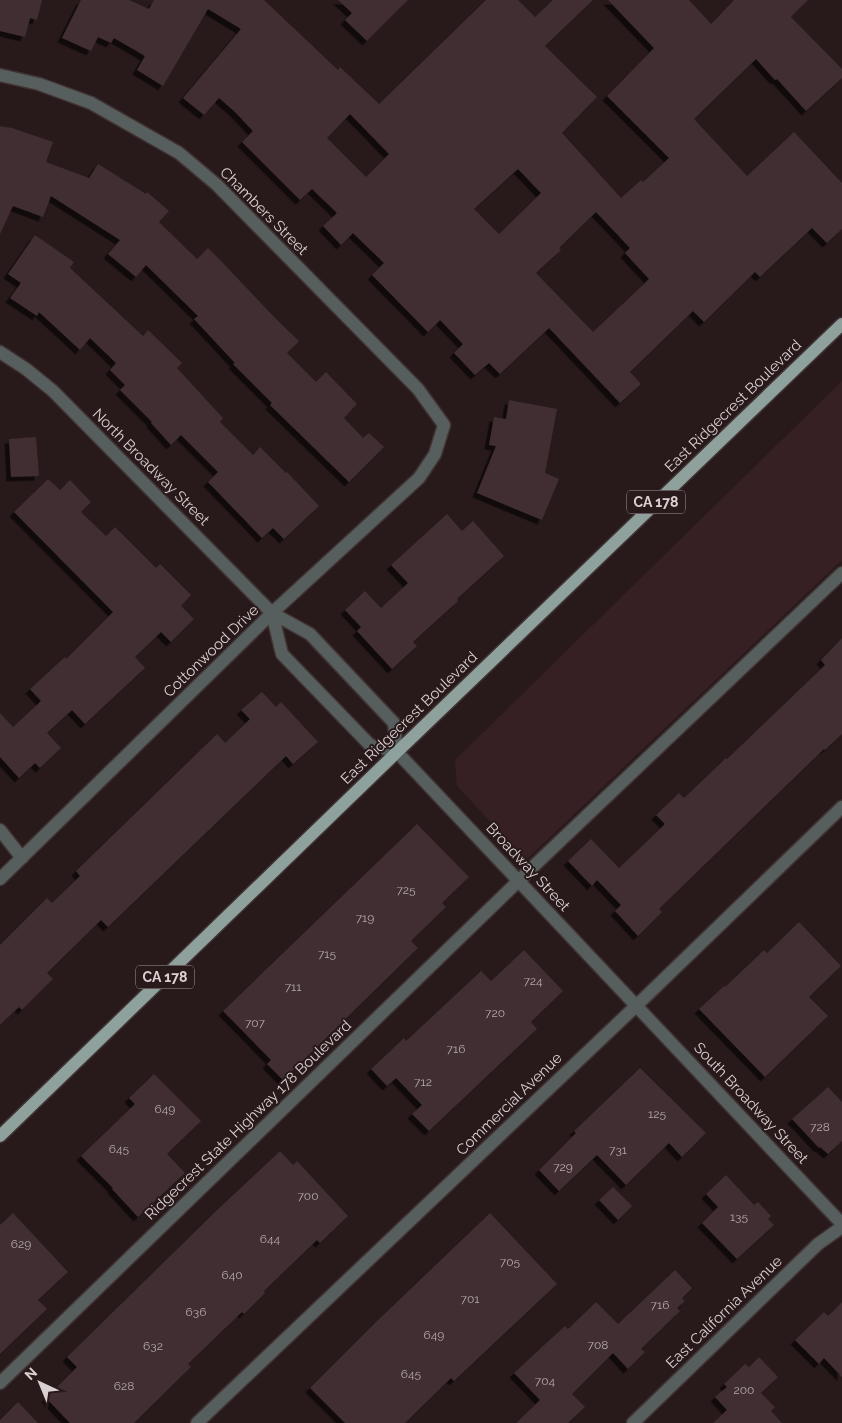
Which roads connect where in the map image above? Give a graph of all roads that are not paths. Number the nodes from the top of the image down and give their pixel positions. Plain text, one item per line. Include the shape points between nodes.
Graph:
1 (0, 75) edge
2 (842, 324) edge
3 (0, 352) edge
4 (439, 443) joint
5 (842, 573) edge
6 (272, 613) junction
7 (397, 752) junction
8 (842, 807) edge
9 (0, 830) edge
10 (22, 858) junction
11 (0, 879) edge
12 (518, 881) junction
13 (637, 1005) junction
14 (0, 1136) edge
15 (842, 1226) edge
16 (0, 1383) edge
17 (197, 1423) edge
18 (634, 1423) edge

1 - 4 street, Chambers Street via 39,84 90,103 179,153 210,178 418,389 444,425
2 - 7 main road, East Ridgecrest Boulevard / CA 178
3 - 6 street, North Broadway Street via 26,368 53,391
4 - 6 street, Cottonwood Drive via 419,478
5 - 12 street, Ridgecrest State Highway 178 Boulevard
6 - 7 street via 310,634 394,723
6 - 7 street via 282,654 370,746
6 - 10 street, Cottonwood Drive
7 - 12 street, Broadway Street
7 - 14 main road, East Ridgecrest Boulevard / CA 178
8 - 13 street, Commercial Avenue
9 - 10 street
10 - 11 street, Cottonwood Drive
12 - 13 street, Broadway Street
12 - 16 street, Ridgecrest State Highway 178 Boulevard
13 - 15 street, South Broadway Street
13 - 17 street, Commercial Avenue
15 - 18 street, East California Avenue via 818,1244

